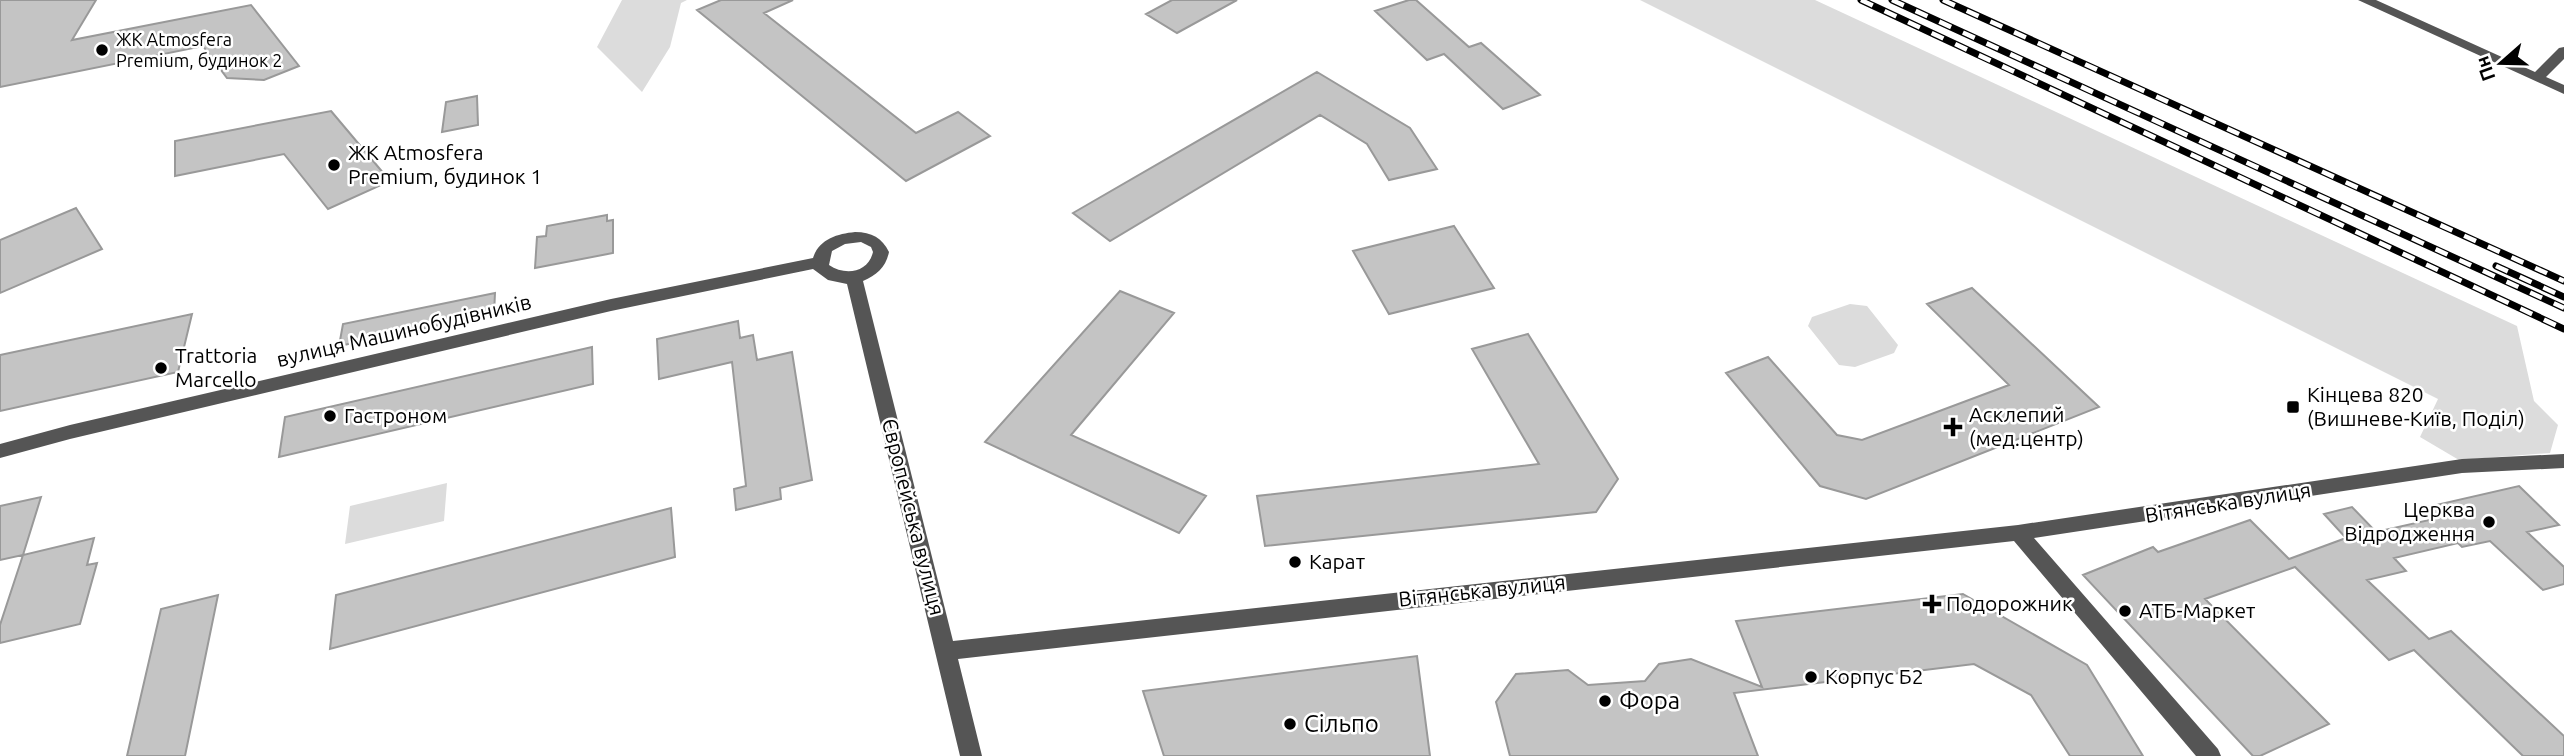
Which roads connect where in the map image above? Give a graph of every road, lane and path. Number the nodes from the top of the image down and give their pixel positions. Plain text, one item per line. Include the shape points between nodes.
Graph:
1 (2365, 0) edge
2 (2564, 51) edge
3 (2537, 78) junction
4 (2564, 90) edge
5 (819, 262) junction
6 (854, 278) junction
7 (0, 451) edge
8 (2564, 461) edge
9 (2018, 533) junction
10 (946, 651) junction
11 (971, 756) edge
12 (2210, 756) edge

1 - 3 street
2 - 3 street
3 - 4 street
5 - 6 street via 826,274
5 - 6 street via 833,242 853,236 872,239 882,256 873,269
5 - 7 street, вулиця Машинобудівників via 597,308
6 - 10 street, Європейська вулиця
8 - 9 street, Вітянська вулиця via 2462,466
9 - 10 street, Вітянська вулиця
9 - 12 street
10 - 11 street, Європейська вулиця

